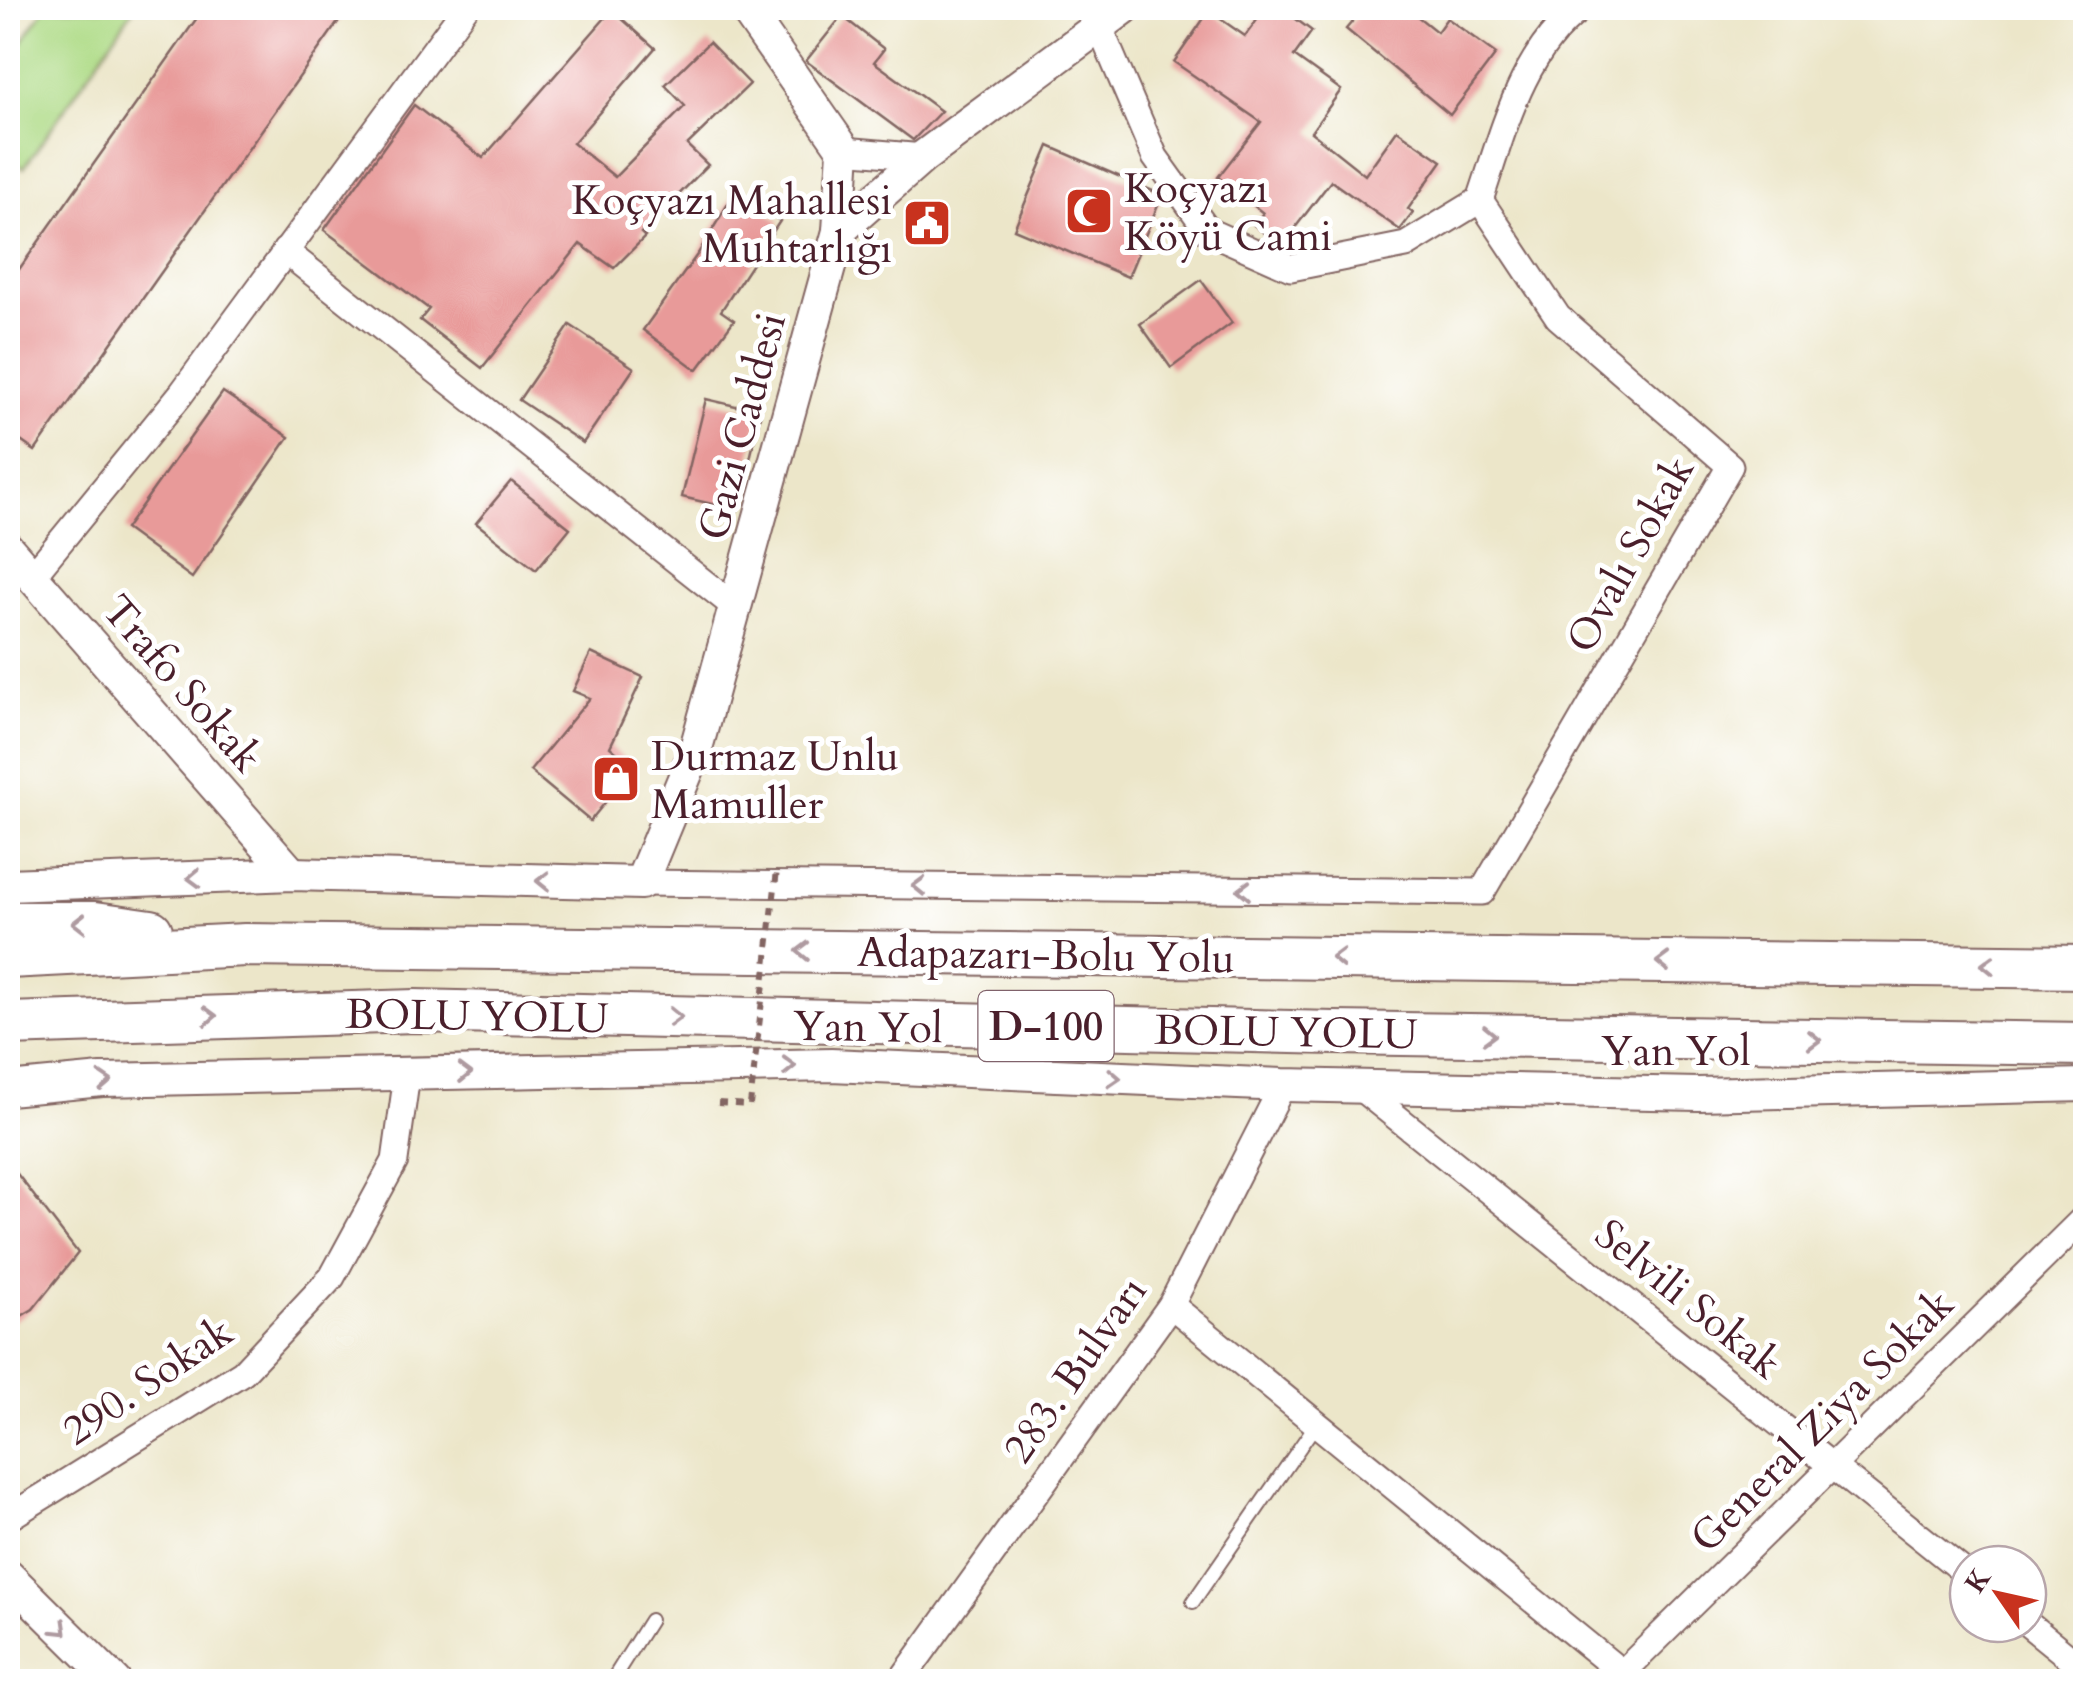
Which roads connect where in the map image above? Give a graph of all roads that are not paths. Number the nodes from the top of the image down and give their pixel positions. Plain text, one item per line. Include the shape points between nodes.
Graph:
1 (464, 8) edge
2 (745, 8) edge
3 (1582, 8) edge
4 (1112, 17) edge
5 (844, 150) junction
6 (923, 157) junction
7 (1480, 200) junction
8 (839, 231) junction
9 (285, 251) junction
10 (8, 549) edge
11 (34, 574) junction
12 (735, 607) junction
13 (292, 874) junction
14 (641, 883) junction
15 (8, 885) edge
16 (8, 923) edge
17 (245, 945) junction
18 (8, 957) edge
19 (2086, 966) edge
20 (8, 1026) edge
21 (2086, 1044) edge
22 (407, 1074) junction
23 (1283, 1086) junction
24 (1360, 1086) junction
25 (2086, 1086) edge
26 (8, 1089) edge
27 (2086, 1216) edge
28 (1171, 1305) junction
29 (1316, 1424) junction
30 (1833, 1464) junction
31 (8, 1518) edge
32 (1948, 1558) edge
33 (8, 1576) edge
34 (1193, 1602) dead end
35 (650, 1620) dead end
36 (2048, 1640) edge
37 (2086, 1671) edge
38 (1622, 1679) edge
39 (115, 1682) edge
40 (611, 1682) edge
41 (900, 1682) edge

1 - 9 street
2 - 5 street
3 - 7 street via 1558,24 1516,94
4 - 6 street
4 - 7 street via 1155,157 1208,231 1290,268 1406,244
5 - 6 street
5 - 8 street, Gazi Caddesi
6 - 8 street
7 -> 14 street, Ovalı Sokak via 1558,317 1730,466 1482,892
8 - 12 street, Gazi Caddesi
9 - 11 street via 181,394
9 - 12 street
10 - 11 street, Trafo Sokak
11 - 13 street, Trafo Sokak
12 - 14 street, Gazi Caddesi via 695,752
14 -> 13 street
13 -> 15 street
17 -> 16 highway via 94,923
17 - 18 highway, Adapazarı-Bolu Yolu / D-100
19 -> 17 highway, Adapazarı-Bolu Yolu / D-100
20 -> 21 highway, BOLU YOLU / D-100 via 416,1011
22 -> 23 street, Yan Yol via 831,1065
26 -> 22 street, Yan Yol via 102,1080
22 - 31 street, 290. Sokak via 395,1161 332,1277 243,1372
23 - 24 street, Yan Yol
23 - 28 street, 283. Bulvarı
24 - 25 street, Yan Yol via 1698,1094
24 - 30 street, Selvili Sokak
27 - 30 street, General Ziya Sokak
28 - 29 street
28 - 41 street, 283. Bulvarı
29 - 34 lane
29 - 38 street
30 - 32 street, Selvili Sokak
30 - 38 street, General Ziya Sokak
33 -> 39 street
35 - 40 lane
36 - 37 street

